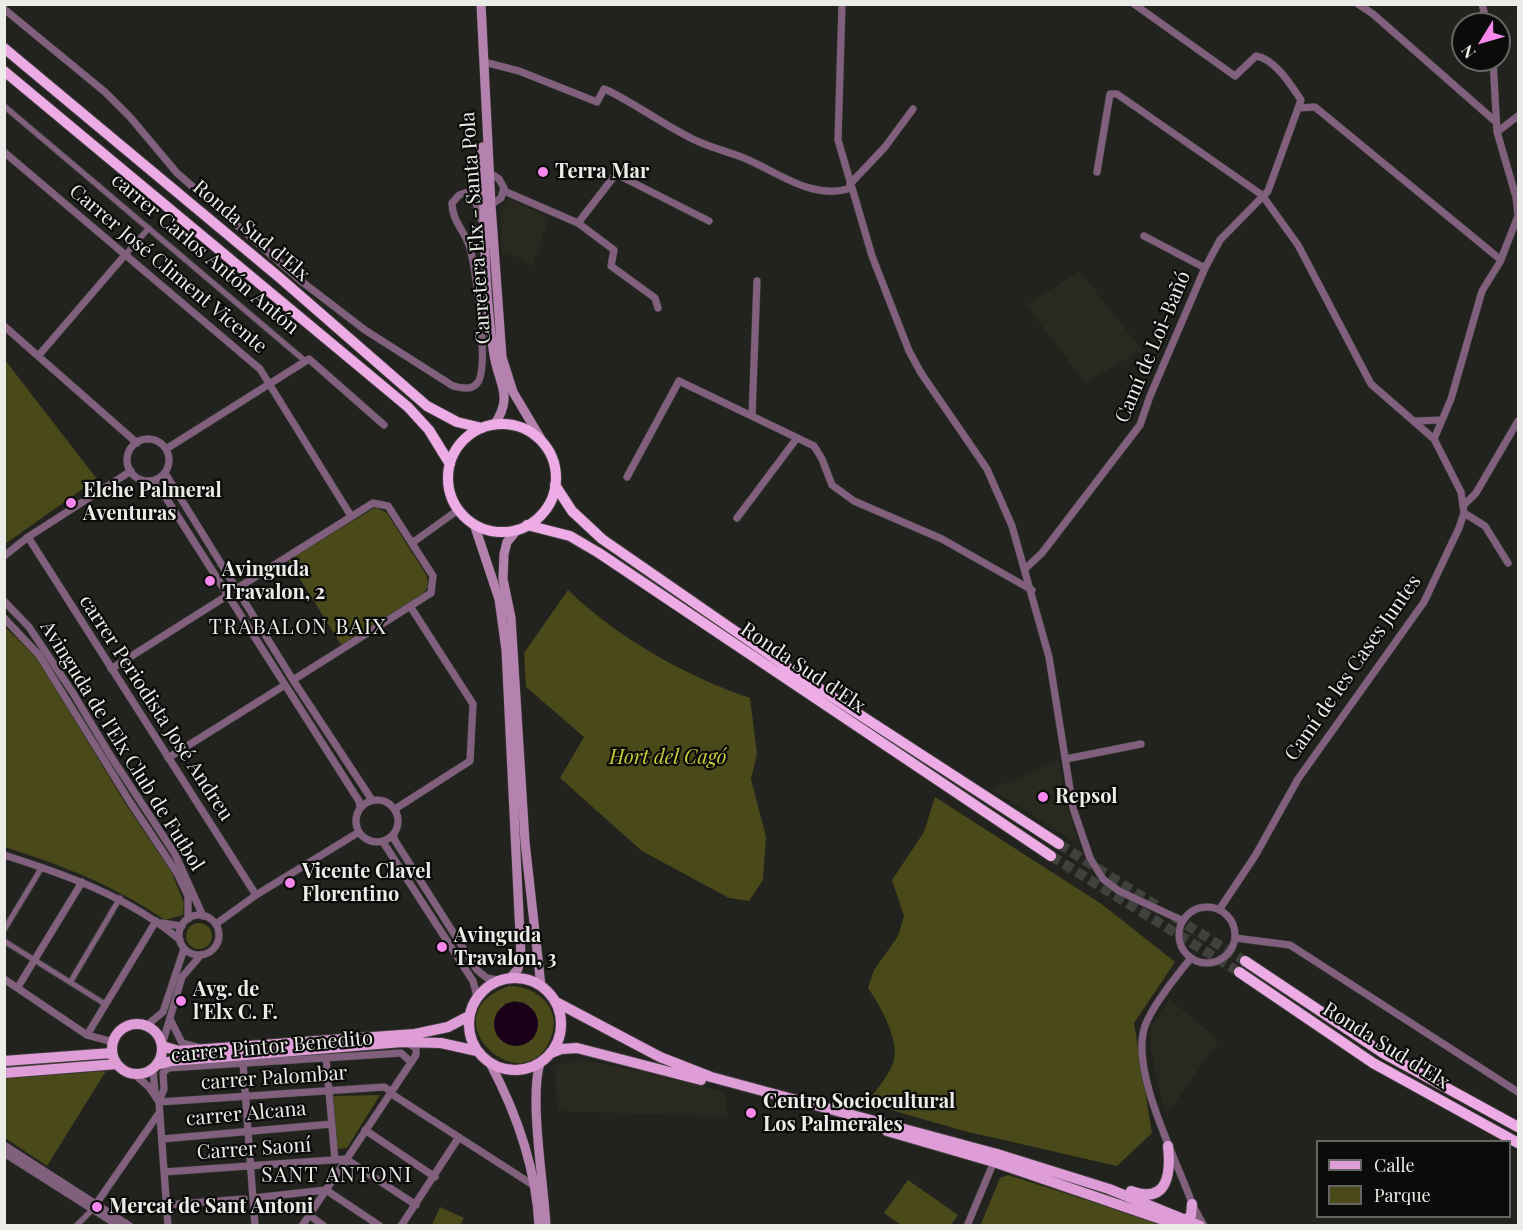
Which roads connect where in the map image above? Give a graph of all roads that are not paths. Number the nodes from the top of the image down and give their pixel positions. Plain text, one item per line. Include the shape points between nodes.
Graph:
1 (476, 4) edge
2 (482, 4) edge
3 (842, 4) edge
4 (1134, 4) edge
5 (1358, 4) edge
6 (4, 9) edge
7 (4, 48) edge
8 (484, 62) junction
9 (4, 71) edge
10 (1494, 72) edge
11 (4, 106) edge
12 (1298, 108) junction
13 (913, 110) dead end
14 (1518, 116) edge
15 (1496, 122) junction
16 (1497, 132) junction
17 (4, 152) edge
18 (1097, 172) dead end
19 (486, 173) junction
20 (850, 186) junction
21 (471, 191) junction
22 (504, 191) junction
23 (1262, 195) junction
24 (491, 206) junction
25 (709, 221) dead end
26 (578, 223) junction
27 (149, 228) junction
28 (484, 236) junction
29 (1144, 236) dead end
30 (125, 255) junction
31 (1501, 260) junction
32 (1204, 268) junction
33 (757, 282) dead end
34 (658, 308) dead end
35 (4, 326) edge
36 (39, 355) junction
37 (304, 360) junction
38 (269, 385) junction
39 (752, 416) junction
40 (1442, 420) junction
41 (1415, 421) junction
42 (1518, 421) edge
43 (494, 424) junction
44 (384, 425) dead end
45 (482, 428) junction
46 (797, 438) junction
47 (541, 439) junction
48 (1434, 440) junction
49 (137, 443) junction
50 (166, 449) junction
51 (450, 464) junction
52 (131, 471) junction
53 (165, 472) junction
54 (627, 477) dead end
55 (152, 481) junction
56 (555, 485) junction
57 (1463, 509) junction
58 (458, 510) junction
59 (351, 516) junction
60 (737, 518) dead end
61 (474, 524) junction
62 (522, 528) junction
63 (28, 537) junction
64 (412, 543) junction
65 (4, 556) edge
66 (1508, 563) dead end
67 (1026, 568) junction
68 (236, 590) junction
69 (1032, 590) junction
70 (228, 595) junction
71 (4, 601) edge
72 (410, 606) junction
73 (4, 618) edge
74 (111, 669) junction
75 (293, 680) junction
76 (285, 685) junction
77 (1141, 744) dead end
78 (168, 758) junction
79 (1066, 759) junction
80 (372, 800) junction
81 (360, 808) junction
82 (395, 809) junction
83 (359, 832) junction
84 (394, 834) junction
85 (383, 842) junction
86 (1059, 844) tunnel mouth
87 (4, 855) edge
88 (1051, 856) tunnel mouth
89 (42, 867) junction
90 (82, 882) junction
91 (256, 895) junction
92 (120, 898) junction
93 (1219, 910) junction
94 (203, 916) junction
95 (188, 919) junction
96 (156, 921) junction
97 (1183, 921) junction
98 (216, 924) junction
99 (182, 926) junction
100 (4, 930) edge
101 (1235, 938) junction
102 (180, 940) junction
103 (4, 941) edge
104 (184, 949) junction
105 (201, 955) junction
106 (1191, 958) junction
107 (35, 959) junction
108 (1245, 961) tunnel mouth
109 (1239, 972) tunnel mouth
110 (511, 977) junction
111 (4, 979) edge
112 (498, 980) junction
113 (70, 981) junction
114 (541, 986) junction
115 (18, 987) junction
116 (477, 997) junction
117 (556, 1002) junction
118 (105, 1004) junction
119 (469, 1016) junction
120 (170, 1020) junction
121 (146, 1026) junction
122 (87, 1035) junction
123 (402, 1042) junction
124 (162, 1046) junction
125 (113, 1047) junction
126 (205, 1049) junction
127 (477, 1051) junction
128 (551, 1053) junction
129 (326, 1058) junction
130 (4, 1061) edge
131 (411, 1062) junction
132 (489, 1063) junction
133 (540, 1063) junction
134 (117, 1064) junction
135 (243, 1064) junction
136 (154, 1067) junction
137 (4, 1073) edge
138 (134, 1074) junction
139 (710, 1080) junction
140 (329, 1091) junction
141 (391, 1092) junction
142 (1518, 1092) edge
143 (245, 1097) junction
144 (157, 1099) junction
145 (159, 1113) junction
146 (332, 1124) junction
147 (1518, 1127) edge
148 (248, 1129) junction
149 (365, 1130) junction
150 (459, 1137) junction
151 (162, 1139) junction
152 (1518, 1143) edge
153 (4, 1145) edge
154 (1168, 1146) junction
155 (4, 1153) edge
156 (996, 1158) junction
157 (346, 1159) junction
158 (335, 1160) junction
159 (251, 1166) junction
160 (164, 1172) junction
161 (435, 1177) junction
162 (533, 1185) junction
163 (1094, 1185) junction
164 (326, 1190) junction
165 (253, 1198) junction
166 (244, 1199) joint
167 (1192, 1204) junction
168 (166, 1205) junction
169 (416, 1205) junction
170 (95, 1207) junction
171 (1131, 1209) junction
172 (309, 1215) junction
173 (1184, 1223) edge
174 (1171, 1224) edge
175 (1200, 1225) edge
176 (76, 1226) edge
177 (119, 1226) edge
178 (130, 1226) edge
179 (168, 1226) edge
180 (255, 1226) edge
181 (302, 1226) edge
182 (324, 1226) edge
183 (380, 1226) edge
184 (401, 1226) edge
185 (539, 1226) edge
186 (546, 1226) edge
187 (967, 1226) edge

1 - 19 main road, Carretera Elx - Santa Pola
2 - 8 main road, Carretera Elx - Santa Pola
3 - 20 street via 838,140
4 - 12 street via 1234,75 1256,57 1264,57 1292,86 1301,100
5 - 15 street
6 - 21 street via 105,92 177,173 301,281 365,330 453,386 466,389 477,384 483,372 482,341 476,269 468,243 452,215 452,202
7 - 45 highway, Ronda Sud d'Elx via 427,406 457,422
8 - 19 main road, Carretera Elx - Santa Pola
8 - 20 street via 519,71 597,102 604,89 696,140 813,190 837,193
9 - 51 highway, Ronda Sud d'Elx via 408,407 429,430
10 - 15 street
11 - 27 street, carrer Carlos Antón Antón
12 - 23 street, Camí de Loi-Bañó via 1269,191
12 - 31 street via 1315,107
13 - 20 street
14 - 16 street
15 - 16 street
16 - 31 street via 1518,216
17 - 30 street, Carrer José Climent Vicente
18 - 23 street via 1110,94 1117,94
19 - 21 street via 473,182
19 - 22 street via 502,182
19 - 24 main road, Carretera Elx - Santa Pola
19 - 28 main road, Carretera Elx - Santa Pola
20 - 67 street via 909,351 987,469
21 - 28 street via 478,204
22 - 24 street
22 - 26 street
23 - 32 street, Camí de Loi-Bañó via 1220,240
23 - 41 street via 1298,244 1371,384
24 - 47 main road, Carretera Elx - Santa Pola via 502,357 513,392
25 - 26 street via 616,174
26 - 34 street via 614,250 611,266 655,298
27 - 30 street
27 - 37 street, carrer Carlos Antón Antón
28 - 43 main road, Carretera Elx - Santa Pola via 491,335 505,394 502,413
29 - 32 street
30 - 36 street
30 - 38 street, Carrer José Climent Vicente via 260,369
31 - 40 street via 1482,291
32 - 67 street, Camí de Loi-Bañó via 1140,425 1042,553
33 - 39 street
35 - 36 street
36 - 49 street
37 - 38 street
37 - 44 street, carrer Carlos Antón Antón via 309,359
38 - 50 street
38 - 59 street, Carrer José Climent Vicente
39 - 46 street
39 - 54 street via 680,381
40 - 41 street
40 - 48 street
41 - 48 street
42 - 57 street, Camí de les Cases Juntes
43 - 45 highway
43 - 47 highway via 520,427
45 - 51 highway via 462,442
46 - 60 street
46 - 69 street via 814,446 831,485 854,501 942,539
47 - 56 highway via 555,470
48 - 57 street via 1455,477
49 - 50 street via 153,440
49 - 52 street via 128,458
50 - 53 street via 169,462
51 - 58 highway via 448,480
52 - 55 street via 139,479
52 - 63 street
53 - 55 street
53 - 68 street
55 - 70 street
56 - 62 highway via 540,515
56 - 86 highway, Ronda Sud d'Elx via 572,511 602,539 800,675
57 - 66 street via 1485,526
57 - 93 street, Camí de les Cases Juntes via 1460,528 1424,602 1298,778 1255,856
58 - 61 highway
58 - 64 street
59 - 64 street via 373,502 388,506
59 - 68 street
61 - 62 highway via 502,532
61 - 110 main road via 499,599 506,650 521,955 518,969
62 - 88 highway, Ronda Sud d'Elx via 570,536 599,553
62 - 114 main road via 507,542 503,579 511,618 525,842
63 - 65 street
63 - 74 street, carrer Periodista José Andreu
64 - 72 street via 433,576 431,593
67 - 69 street
68 - 75 street
69 - 79 street via 1049,657
70 - 74 street
70 - 76 street
71 - 94 street, Avinguda de l'Elx Club de Futbol via 28,627 63,677 175,854
72 - 75 street
72 - 82 street via 473,704 470,761
73 - 95 street, Avinguda de l'Elx Club de Futbol via 39,655 177,873 188,896
74 - 78 street, carrer Periodista José Andreu
75 - 80 street
76 - 78 street
76 - 81 street
77 - 79 street
78 - 91 street, carrer Periodista José Andreu
79 - 97 street via 1073,808 1090,858 1103,879 1119,891
80 - 81 street
80 - 82 street via 386,801
81 - 83 street via 356,818
82 - 84 street via 398,825
83 - 85 street via 368,840
83 - 91 street
84 - 85 street
84 - 112 street via 477,970
85 - 116 street via 473,981
87 - 89 street
89 - 90 street
89 - 100 street
90 - 92 street
90 - 107 street
91 - 98 street
92 - 96 street
92 - 113 street
93 - 97 street via 1203,907
93 - 101 street via 1231,922
94 - 95 street
94 - 98 street
95 - 99 street
96 - 99 street
96 - 102 street
96 - 118 street
97 - 106 street via 1179,937
98 - 105 street via 216,948
99 - 102 street
101 - 106 street via 1219,960 1210,963
101 - 142 street via 1290,945
102 - 104 street
103 - 107 street
104 - 105 street
104 - 121 street via 163,1012
105 - 120 street via 182,977
106 - 154 street via 1145,1027 1142,1056
107 - 113 street
107 - 115 street
108 - 147 highway, Ronda Sud d'Elx via 1383,1053
109 - 152 highway, Ronda Sud d'Elx via 1373,1063
110 - 112 main road
110 - 114 main road
111 - 115 street
112 - 116 main road
113 - 118 street
114 - 117 main road
115 - 122 street
116 - 119 main road
117 - 128 main road via 561,1029
117 - 139 main road
118 - 122 street
119 - 126 main road via 448,1027 415,1034
119 - 127 main road via 470,1034
120 - 124 street
120 - 126 street via 182,1043
121 - 124 main road via 157,1034
121 - 125 main road via 127,1026 118,1033
122 - 125 street
123 - 127 main road via 441,1043
123 - 131 street via 416,1048
123 - 136 main road via 172,1061
124 - 126 main road via 178,1051
124 - 136 main road
125 - 130 main road
125 - 134 main road
127 - 132 main road
128 - 133 main road
128 - 139 main road via 577,1048
129 - 131 street, carrer Pintor Benedito via 401,1053
129 - 135 street, carrer Pintor Benedito
129 - 140 street
131 - 141 street
132 - 133 main road via 515,1070
132 - 162 main road via 509,1099 528,1152
133 - 186 main road via 537,1100
134 - 137 main road
134 - 138 main road
135 - 143 street
135 - 144 street, carrer Pintor Benedito via 168,1068 163,1073 164,1089
136 - 138 main road
136 - 144 street
138 - 144 street
139 - 156 main road
140 - 141 street, carrer Palombar via 384,1087
140 - 143 street, carrer Palombar
140 - 146 street
141 - 149 street
141 - 150 street
143 - 144 street, carrer Palombar
143 - 148 street
144 - 145 street
145 - 151 street
145 - 170 street
146 - 148 street, carrer Alcana
146 - 158 street
148 - 151 street, carrer Alcana
148 - 159 street
149 - 157 street
149 - 161 street
150 - 161 street
150 - 162 street
151 - 160 street
153 - 170 street
154 - 163 main road via 1169,1179 1154,1193 1142,1196 1115,1186
154 - 167 street
155 - 170 street
156 - 163 main road
156 - 171 main road
156 - 187 street
157 - 158 street, Carrer Saoní
157 - 164 street
157 - 169 street
158 - 159 street, Carrer Saoní
159 - 160 street, Carrer Saoní
159 - 165 street
160 - 168 street
161 - 169 street
162 - 185 main road
163 - 173 main road
164 - 165 street
164 - 172 street
164 - 183 street
165 - 166 street
165 - 180 street
166 - 168 street
167 - 173 main road via 1191,1216
167 - 175 street
168 - 179 street
169 - 184 street
170 - 176 street
170 - 177 street
170 - 178 street
171 - 173 main road via 1137,1206
171 - 174 main road
172 - 181 street
172 - 182 street
173 - 174 main road
173 - 175 main road

